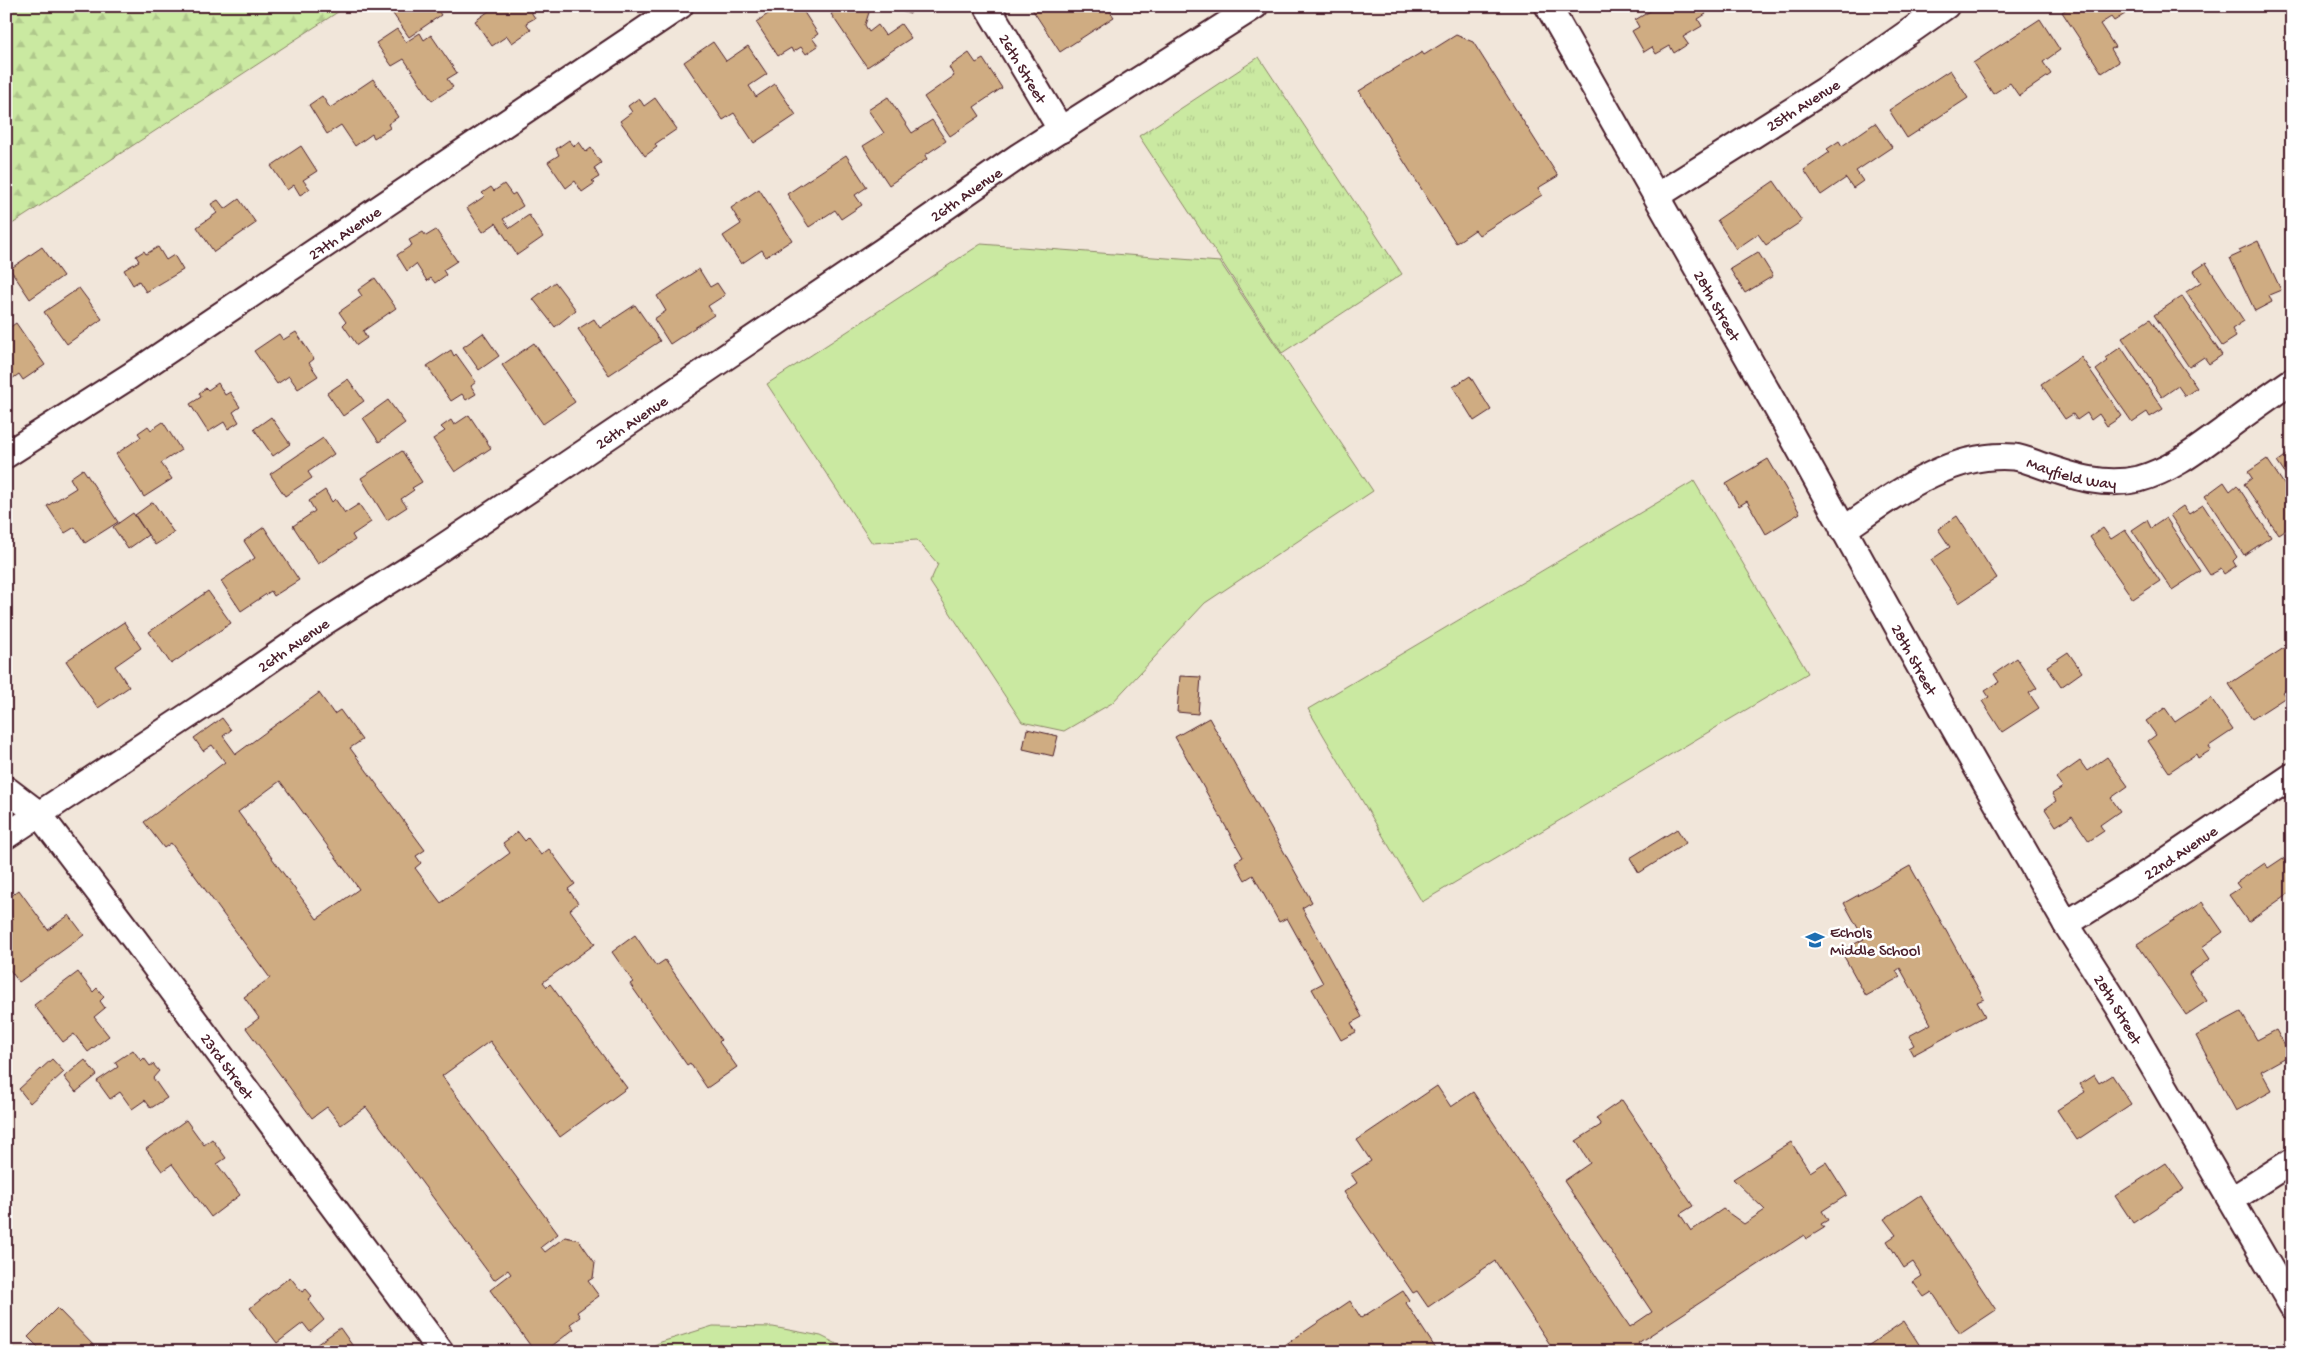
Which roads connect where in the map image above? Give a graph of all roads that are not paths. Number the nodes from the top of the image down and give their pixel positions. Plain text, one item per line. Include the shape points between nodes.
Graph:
1 (680, 6) edge
2 (987, 6) edge
3 (1255, 6) edge
4 (1548, 6) edge
5 (1946, 6) edge
6 (1061, 130) junction
7 (1657, 196) junction
8 (2292, 381) edge
9 (6, 455) edge
10 (1843, 530) junction
11 (2292, 776) edge
12 (6, 789) edge
13 (39, 814) junction
14 (6, 836) edge
15 (2066, 924) junction
16 (2292, 1161) edge
17 (2231, 1200) junction
18 (2292, 1306) edge
19 (441, 1352) edge

1 - 9 street, 27th Avenue via 130,376
2 - 6 street, 26th Street
3 - 6 street, 26th Avenue
4 - 7 street, 28th Street
5 - 7 street, 25th Avenue via 1839,81
6 - 13 street, 26th Avenue via 534,486
7 - 10 street, 28th Street
8 - 10 street, Mayfield Way via 2196,452 2139,478 2107,483 2076,477 2015,457 1981,458 1919,480
10 - 15 street, 28th Street
11 - 15 street, 22nd Avenue
12 - 13 street, 23rd Street
13 - 14 street, 26th Avenue
13 - 19 street, 23rd Street
15 - 17 street, 28th Street via 2118,1006
16 - 17 street
17 - 18 street, 28th Street

